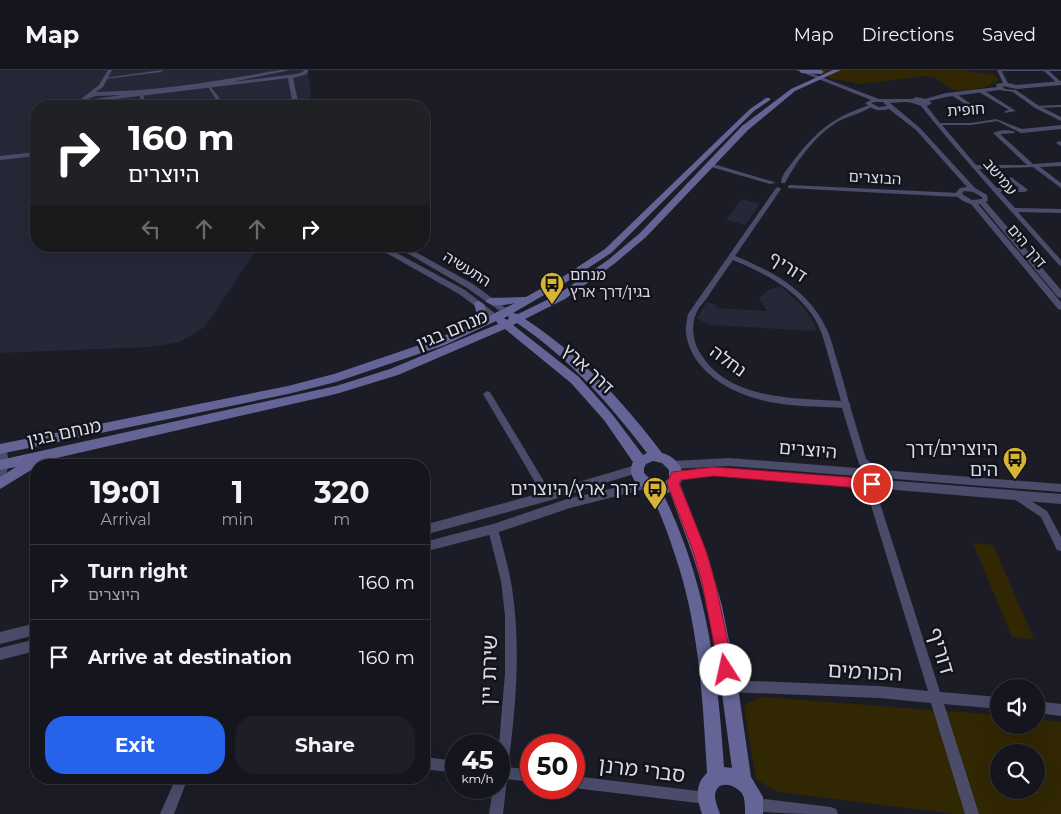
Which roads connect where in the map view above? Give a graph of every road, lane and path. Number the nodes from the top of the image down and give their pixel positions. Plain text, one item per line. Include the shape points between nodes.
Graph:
1 (110, 70) edge
2 (306, 70) edge
3 (792, 70) edge
4 (799, 70) edge
5 (838, 70) edge
6 (1000, 70) edge
7 (1045, 70) edge
8 (1061, 70) edge
9 (161, 71) edge
10 (288, 73) edge
11 (300, 75) junction
12 (817, 75) edge
13 (105, 78) junction
14 (800, 83) junction
15 (1060, 83) edge
16 (828, 84) junction
17 (1006, 84) junction
18 (293, 85) junction
19 (101, 86) junction
20 (210, 88) junction
21 (1001, 88) junction
22 (1015, 89) junction
23 (981, 90) junction
24 (953, 94) junction
25 (101, 96) junction
26 (141, 96) junction
27 (84, 100) edge
28 (93, 100) edge
29 (143, 100) edge
30 (219, 100) edge
31 (295, 100) edge
32 (877, 100) junction
33 (884, 101) junction
34 (920, 102) junction
35 (870, 104) junction
36 (1037, 106) junction
37 (1061, 106) edge
38 (891, 107) junction
39 (880, 109) junction
40 (1007, 112) dead end
41 (965, 113) dead end
42 (1061, 119) edge
43 (938, 124) junction
44 (1061, 127) edge
45 (1012, 132) dead end
46 (30, 155) edge
47 (0, 158) edge
48 (1061, 164) edge
49 (710, 165) junction
50 (1034, 166) junction
51 (976, 167) junction
52 (1012, 179) dead end
53 (783, 182) junction
54 (775, 186) junction
55 (790, 186) junction
56 (1061, 186) edge
57 (972, 190) junction
58 (994, 190) junction
59 (961, 192) junction
60 (973, 202) junction
61 (982, 202) junction
62 (1012, 210) junction
63 (1061, 211) edge
64 (388, 252) edge
65 (410, 252) edge
66 (731, 257) junction
67 (1053, 257) junction
68 (1061, 257) edge
69 (1061, 264) edge
70 (549, 289) junction
71 (1061, 295) edge
72 (561, 297) junction
73 (490, 301) junction
74 (479, 304) junction
75 (1061, 307) edge
76 (501, 315) junction
77 (518, 319) junction
78 (506, 325) junction
79 (540, 336) junction
80 (454, 337) junction
81 (526, 341) junction
82 (469, 342) junction
83 (487, 394) dead end
84 (847, 405) junction
85 (0, 449) edge
86 (51, 454) junction
87 (657, 456) junction
88 (33, 459) edge
89 (41, 459) edge
90 (30, 460) edge
91 (862, 461) junction
92 (30, 464) edge
93 (638, 465) junction
94 (1, 468) edge
95 (674, 474) junction
96 (878, 474) junction
97 (850, 477) junction
98 (0, 484) edge
99 (887, 485) junction
100 (649, 486) junction
101 (1061, 488) edge
102 (548, 496) junction
103 (1017, 496) junction
104 (1058, 499) edge
105 (874, 500) junction
106 (1044, 514) junction
107 (430, 528) edge
108 (493, 529) junction
109 (430, 545) edge
110 (1061, 547) edge
111 (30, 630) edge
112 (0, 638) edge
113 (30, 646) edge
114 (0, 654) edge
115 (729, 686) junction
116 (936, 696) junction
117 (990, 702) edge
118 (1045, 708) edge
119 (1061, 710) edge
120 (505, 734) edge
121 (430, 764) edge
122 (445, 766) edge
123 (716, 776) junction
124 (743, 781) junction
125 (180, 784) edge
126 (585, 784) edge
127 (497, 799) edge
128 (709, 806) edge
129 (755, 809) edge
130 (167, 814) edge
131 (496, 814) edge
132 (831, 814) edge
133 (972, 814) edge

1 - 13 street
2 - 11 street
3 - 12 street
3 - 14 main road via 800,76
4 - 12 main road
5 - 12 main road, מנחם בגין
6 - 7 street
6 - 17 street
7 - 8 street
7 - 15 street
9 - 13 street
10 - 11 street
10 - 18 street
10 - 20 street
10 - 25 street
11 - 18 street
12 - 14 main road, מנחם בגין
12 - 16 street
12 - 32 street
13 - 19 street
14 - 16 main road
14 - 49 main road, מנחם בגין via 745,128
14 - 70 main road, מנחם בגין via 781,90 752,110 608,251
15 - 22 street
16 - 35 street via 857,95
17 - 21 street via 998,85
17 - 22 street
18 - 31 street
19 - 25 street
19 - 27 street
20 - 26 street
20 - 30 street
21 - 22 street
21 - 23 street
22 - 36 street
23 - 24 street
23 - 40 street, חופית via 1014,111
24 - 34 street
24 - 41 street via 978,111
25 - 26 street
25 - 28 street
26 - 29 street
32 - 33 street
32 - 35 street
33 - 34 street
33 - 38 street
34 - 38 street
34 - 43 street, עמישב
35 - 39 street
35 - 53 street via 844,116 815,136
36 - 37 street
36 - 42 street
38 - 39 street
38 - 57 street via 918,129
39 - 59 street via 909,130
43 - 44 street, חופית via 997,120 1021,132
43 - 51 street, עמישב
45 - 50 street via 996,133
46 - 47 street
48 - 50 street
49 - 54 street
49 - 72 main road, מנחם בגין via 643,235
50 - 51 street
50 - 56 street
51 - 58 street, עמישב
52 - 58 street via 1025,190
53 - 54 street
53 - 55 street
54 - 55 street via 786,190
54 - 66 street, נחלה
55 - 59 street, הבוצרים
57 - 59 street
57 - 61 street, דרך הים via 984,196
58 - 62 street, עמישב
59 - 60 street
60 - 61 street
60 - 75 street, דרך הים
61 - 71 street, דרך הים
62 - 63 street
62 - 67 street, עמישב
64 - 74 street, התעשיה
65 - 73 street, התעשיה
66 - 84 street, דוריף via 779,279 809,304 826,333
66 - 84 street, נחלה via 692,314 689,334 698,358 716,375 754,394 782,400
67 - 68 street
67 - 69 street, עמישב
70 - 73 main road via 512,301
70 - 76 main road, מנחם בגין
72 - 77 main road, מנחם בגין
72 - 79 main road via 538,316 536,322
73 - 76 street, התעשיה
74 - 76 street, התעשיה
74 - 80 main road via 482,315
76 - 77 main road, התעשיה
76 - 78 main road, דרך ארץ
76 - 80 main road, מנחם בגין
77 - 78 main road, מנחם בגין
77 - 79 main road, דרך ארץ
78 - 81 main road, דרך ארץ
78 - 82 main road, מנחם בגין
79 - 87 main road, דרך ארץ via 587,374
80 - 85 main road, מנחם בגין via 371,367 288,390
81 - 82 main road via 507,336
81 - 93 main road, דרך ארץ via 580,385 608,416
82 - 86 main road, מנחם בגין via 394,372 336,390
83 - 102 street
84 - 91 street, דוריף
85 - 94 street
86 - 88 main road, מנחם בגין
86 - 89 main road
87 - 93 main road via 648,457
87 - 95 main road via 666,459
90 - 94 main road, מנחם בגין
91 - 96 street
91 - 97 street
92 - 98 main road
93 - 100 main road via 638,477
93 - 102 street
95 - 97 street, היוצרים via 714,472
95 - 100 main road via 666,488
95 - 115 main road via 708,582
96 - 97 street, היוצרים
96 - 101 street, היוצרים
97 - 99 street, היוצרים
97 - 105 street
99 - 103 street, היוצרים
99 - 105 street via 880,489
100 - 108 street via 570,503
100 - 123 main road via 668,518 692,585 705,653
102 - 107 street
103 - 104 street, היוצרים
103 - 106 street
104 - 106 street via 1047,506
105 - 116 street, דוריף
106 - 110 street
108 - 109 street
108 - 120 street, שירת יין via 507,589 510,622 510,697
111 - 112 street
113 - 114 street
115 - 116 street, הכורמים
115 - 124 main road
116 - 117 street, הכורמים
116 - 133 street, דוריף
118 - 119 street
121 - 122 street
123 - 124 main road via 729,774
123 - 128 main road via 708,785
124 - 129 main road via 749,788
125 - 130 street
126 - 128 street, סברי מרנן
127 - 131 street, שירת יין
129 - 132 street

